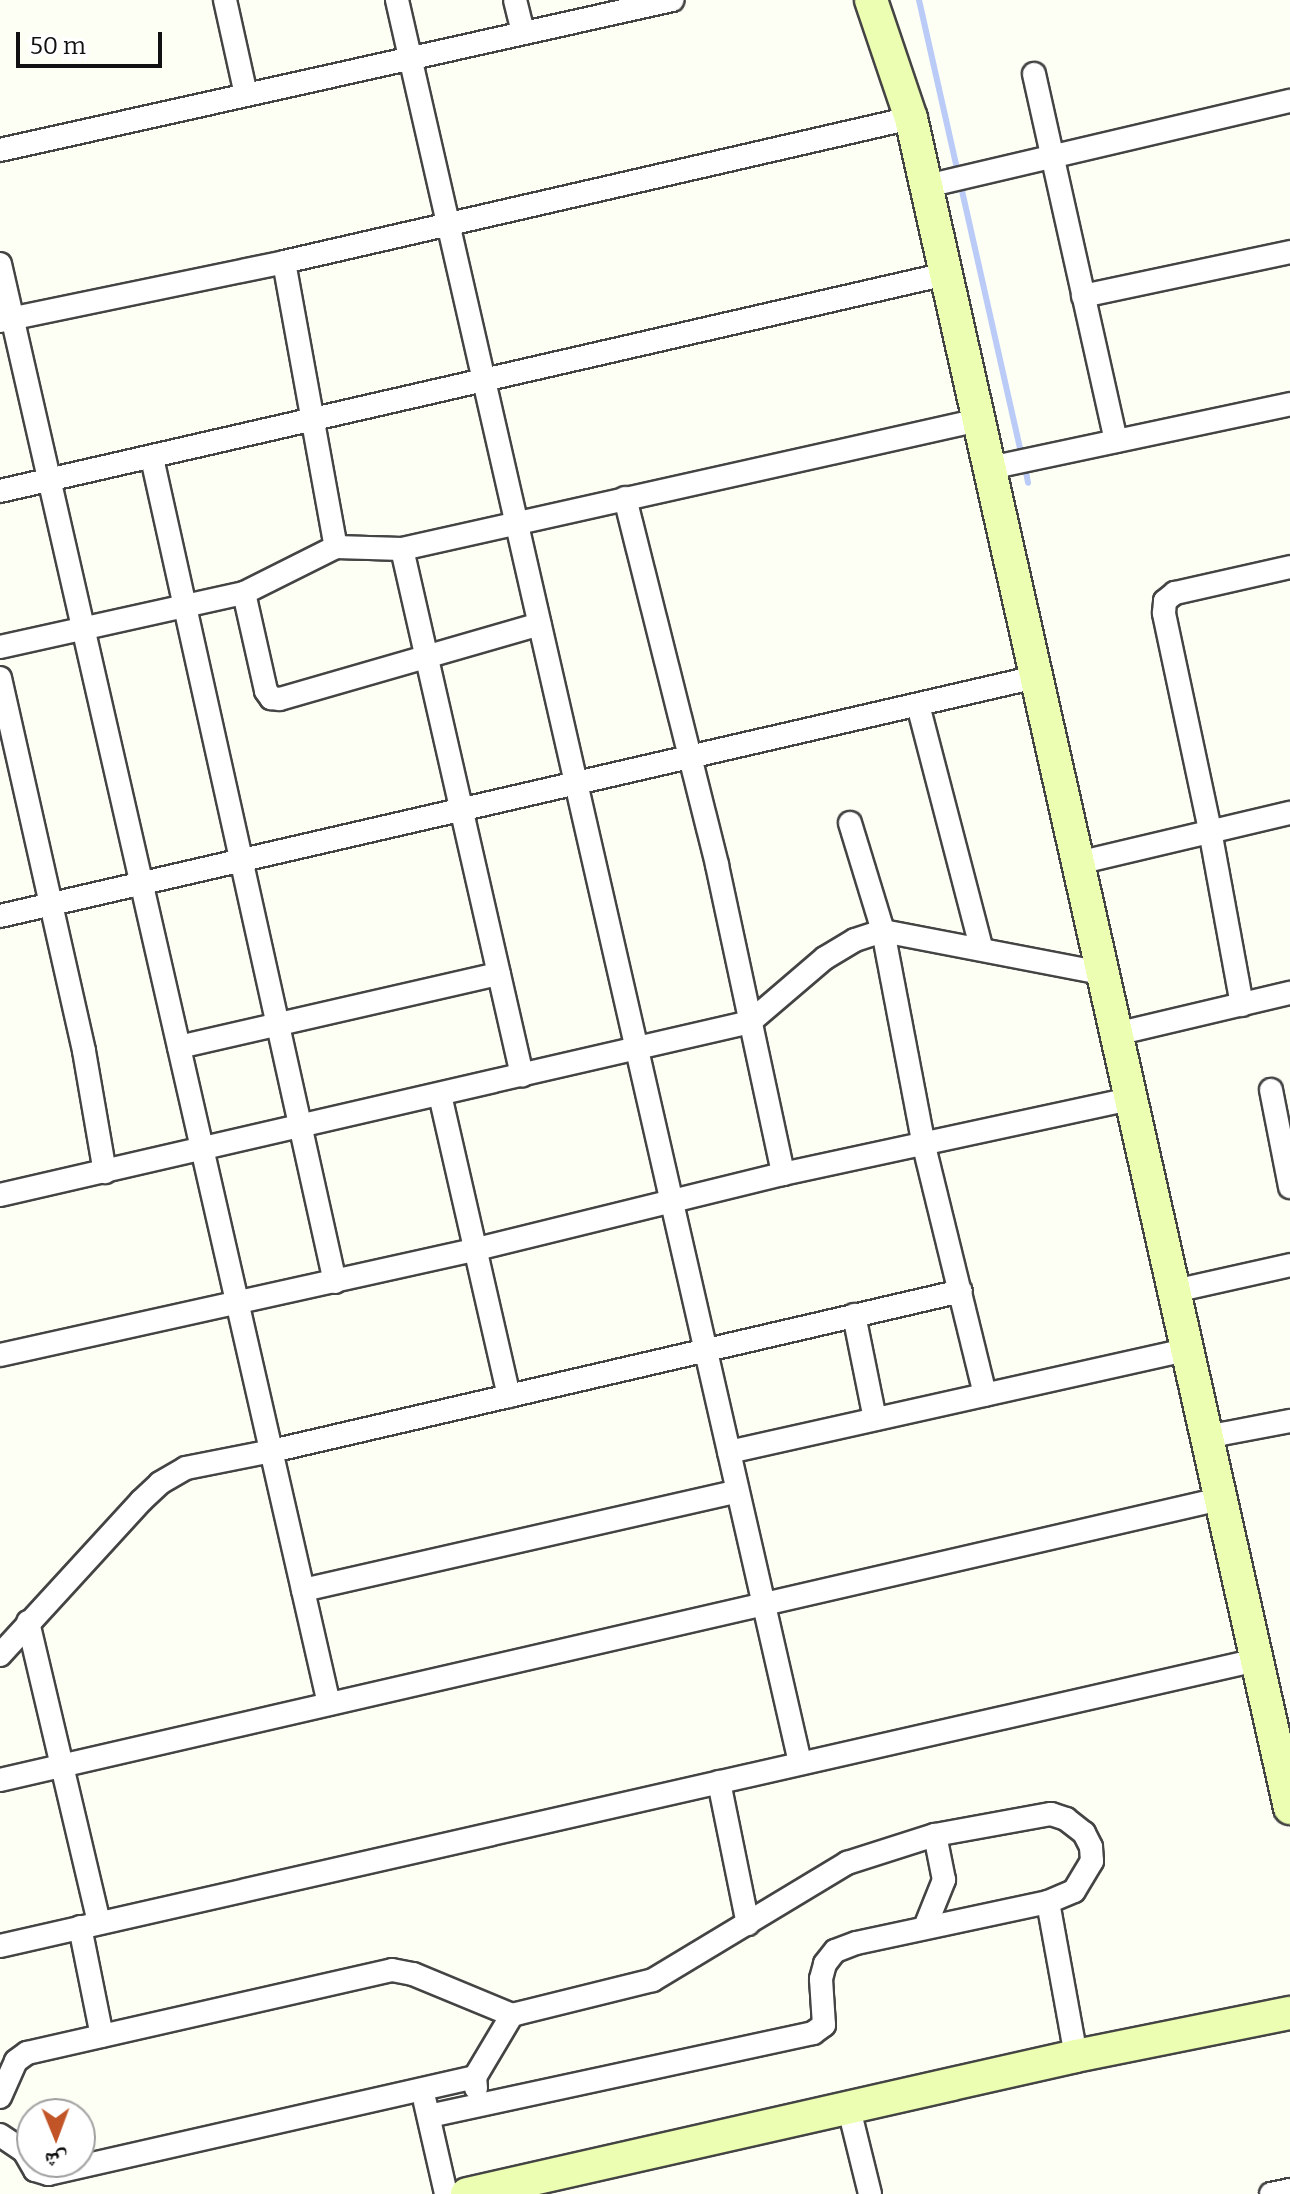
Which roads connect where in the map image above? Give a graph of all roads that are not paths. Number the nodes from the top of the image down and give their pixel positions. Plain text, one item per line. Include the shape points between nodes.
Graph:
1 (225, 0) edge
2 (397, 0) edge
3 (515, 0) edge
4 (672, 0) edge
5 (871, 0) edge
6 (523, 33) junction
7 (410, 58) junction
8 (1034, 74) dead end
9 (246, 95) junction
10 (1290, 101) edge
11 (911, 118) junction
12 (0, 150) edge
13 (1052, 156) junction
14 (927, 186) junction
15 (447, 222) junction
16 (1290, 252) edge
17 (284, 262) junction
18 (0, 264) edge
19 (946, 274) junction
20 (1083, 296) junction
21 (6, 320) edge
22 (484, 380) junction
23 (1290, 404) edge
24 (979, 420) junction
25 (313, 422) junction
26 (1116, 441) junction
27 (152, 458) junction
28 (990, 468) junction
29 (50, 480) junction
30 (0, 491) edge
31 (625, 498) junction
32 (516, 523) junction
33 (336, 547) junction
34 (402, 549) junction
35 (1290, 567) edge
36 (244, 593) junction
37 (185, 607) junction
38 (539, 624) junction
39 (83, 629) junction
40 (0, 647) edge
41 (427, 658) junction
42 (1036, 677) junction
43 (0, 678) edge
44 (918, 705) junction
45 (8, 756) edge
46 (690, 757) junction
47 (576, 782) junction
48 (461, 809) junction
49 (1290, 813) edge
50 (850, 823) dead end
51 (1210, 830) junction
52 (241, 860) junction
53 (1078, 863) junction
54 (141, 882) junction
55 (53, 905) junction
56 (0, 916) edge
57 (883, 931) junction
58 (981, 947) junction
59 (1102, 973) junction
60 (499, 974) junction
61 (1290, 993) edge
62 (1242, 1005) junction
63 (750, 1022) junction
64 (278, 1026) junction
65 (1116, 1034) junction
66 (179, 1047) junction
67 (636, 1048) junction
68 (522, 1075) junction
69 (1271, 1090) dead end
70 (440, 1095) junction
71 (1131, 1099) junction
72 (301, 1127) junction
73 (924, 1146) junction
74 (202, 1149) junction
75 (105, 1172) junction
76 (783, 1174) junction
77 (1290, 1187) edge
78 (0, 1195) edge
79 (672, 1204) junction
80 (477, 1249) junction
81 (1290, 1265) edge
82 (335, 1282) junction
83 (961, 1291) junction
84 (1174, 1291) junction
85 (237, 1303) junction
86 (854, 1315) junction
87 (705, 1350) junction
88 (1187, 1350) junction
89 (0, 1355) edge
90 (985, 1395) junction
91 (509, 1396) junction
92 (875, 1419) junction
93 (1290, 1421) edge
94 (1206, 1437) junction
95 (272, 1451) junction
96 (729, 1452) junction
97 (737, 1491) junction
98 (1220, 1499) junction
99 (303, 1590) junction
100 (764, 1604) junction
101 (28, 1622) junction
102 (0, 1655) edge
103 (1257, 1660) junction
104 (329, 1704) junction
105 (800, 1763) junction
106 (62, 1766) junction
107 (0, 1780) edge
108 (719, 1782) junction
109 (1288, 1793) edge
110 (935, 1835) junction
111 (1048, 1902) junction
112 (748, 1924) junction
113 (89, 1925) junction
114 (925, 1927) junction
115 (0, 1946) edge
116 (1290, 2013) edge
117 (512, 2015) junction
118 (102, 2036) junction
119 (1076, 2056) junction
120 (475, 2077) junction
121 (422, 2088) junction
122 (0, 2097) edge
123 (478, 2106) junction
124 (849, 2109) junction
125 (429, 2116) junction
126 (0, 2135) edge
127 (1290, 2190) edge
128 (446, 2194) edge
129 (467, 2194) edge
130 (870, 2194) edge
131 (1271, 2194) edge

1 - 9 street
2 - 7 street
3 - 6 street
4 - 6 street
5 - 11 street
6 - 7 street
7 - 9 street
7 - 15 street
8 - 13 street
9 - 12 street
10 - 13 street
11 - 14 street
11 - 15 street
13 - 14 street
13 - 20 street
14 - 19 street
15 - 17 street
15 - 22 street
16 - 20 street
17 - 21 street
17 - 25 street
18 - 21 street
19 - 22 street
19 - 24 street
20 - 26 street
21 - 29 street
22 - 25 street
22 - 32 street
23 - 26 street
24 - 28 street
24 - 31 street
25 - 27 street
25 - 33 street
26 - 28 street
27 - 29 street
27 - 37 street
28 - 42 street
29 - 30 street
29 - 39 street
31 - 32 street
31 - 46 street
32 - 34 street
32 - 38 street
33 - 34 street
33 - 36 street
34 - 41 street
35 - 51 street via 1175,593 1165,601
36 - 37 street
36 - 41 street via 271,698
37 - 39 street
37 - 52 street
38 - 41 street
38 - 47 street
39 - 40 street
39 - 54 street
41 - 48 street
42 - 44 street
42 - 53 street
43 - 45 street
44 - 46 street
44 - 58 street
45 - 55 street
46 - 47 street
46 - 63 street
47 - 48 street
47 - 67 street
48 - 52 street
48 - 60 street
49 - 51 street
50 - 57 street
51 - 53 street
51 - 62 street
52 - 54 street
52 - 64 street
53 - 59 street
54 - 55 street
54 - 66 street
55 - 56 street
55 - 75 street
57 - 58 street
57 - 63 street via 825,958
57 - 73 street
58 - 59 street
59 - 65 street
60 - 64 street
60 - 68 street
61 - 62 street
62 - 65 street
63 - 67 street
63 - 76 street
64 - 66 street
64 - 72 street
65 - 71 street
66 - 74 street
67 - 68 street
67 - 79 street
68 - 70 street
69 - 77 street
70 - 72 street
70 - 80 street
71 - 73 street
71 - 84 street
72 - 74 street
72 - 82 street
73 - 76 street
73 - 83 street
74 - 75 street
74 - 85 street
75 - 78 street
76 - 79 street
79 - 80 street
79 - 87 street
80 - 82 street
80 - 91 street
81 - 84 street
82 - 85 street
83 - 86 street
83 - 90 street
84 - 88 street
85 - 89 street
85 - 95 street
86 - 87 street
86 - 92 street
87 - 91 street
87 - 96 street
88 - 90 street
88 - 94 street
90 - 92 street
91 - 95 street
92 - 96 street
93 - 94 street
94 - 98 street
95 - 99 street
95 - 101 street via 186,1468 160,1483
96 - 97 street
97 - 99 street
97 - 100 street
98 - 100 street
98 - 103 street
99 - 104 street
100 - 104 street
100 - 105 street
101 - 102 street
101 - 106 street
103 - 105 street
103 - 109 street
104 - 106 street
105 - 108 street
106 - 107 street
106 - 113 street
108 - 112 street
108 - 113 street
110 - 111 street via 1035,1814 1066,1819 1084,1833 1092,1861 1074,1891
110 - 112 street via 847,1863
110 - 114 street via 944,1880
111 - 114 street
111 - 119 street
112 - 117 street via 663,1977
113 - 115 street
113 - 118 street
114 - 123 street via 835,1951 821,1979 824,2025 813,2033
116 - 119 street
117 - 118 street via 392,1970
117 - 120 street
118 - 122 street via 21,2056
119 - 124 street
120 - 121 street
120 - 123 street
121 - 125 street
121 - 126 street via 48,2174 35,2170 24,2151
123 - 125 street
124 - 129 street
124 - 130 street
125 - 128 street
127 - 131 street

